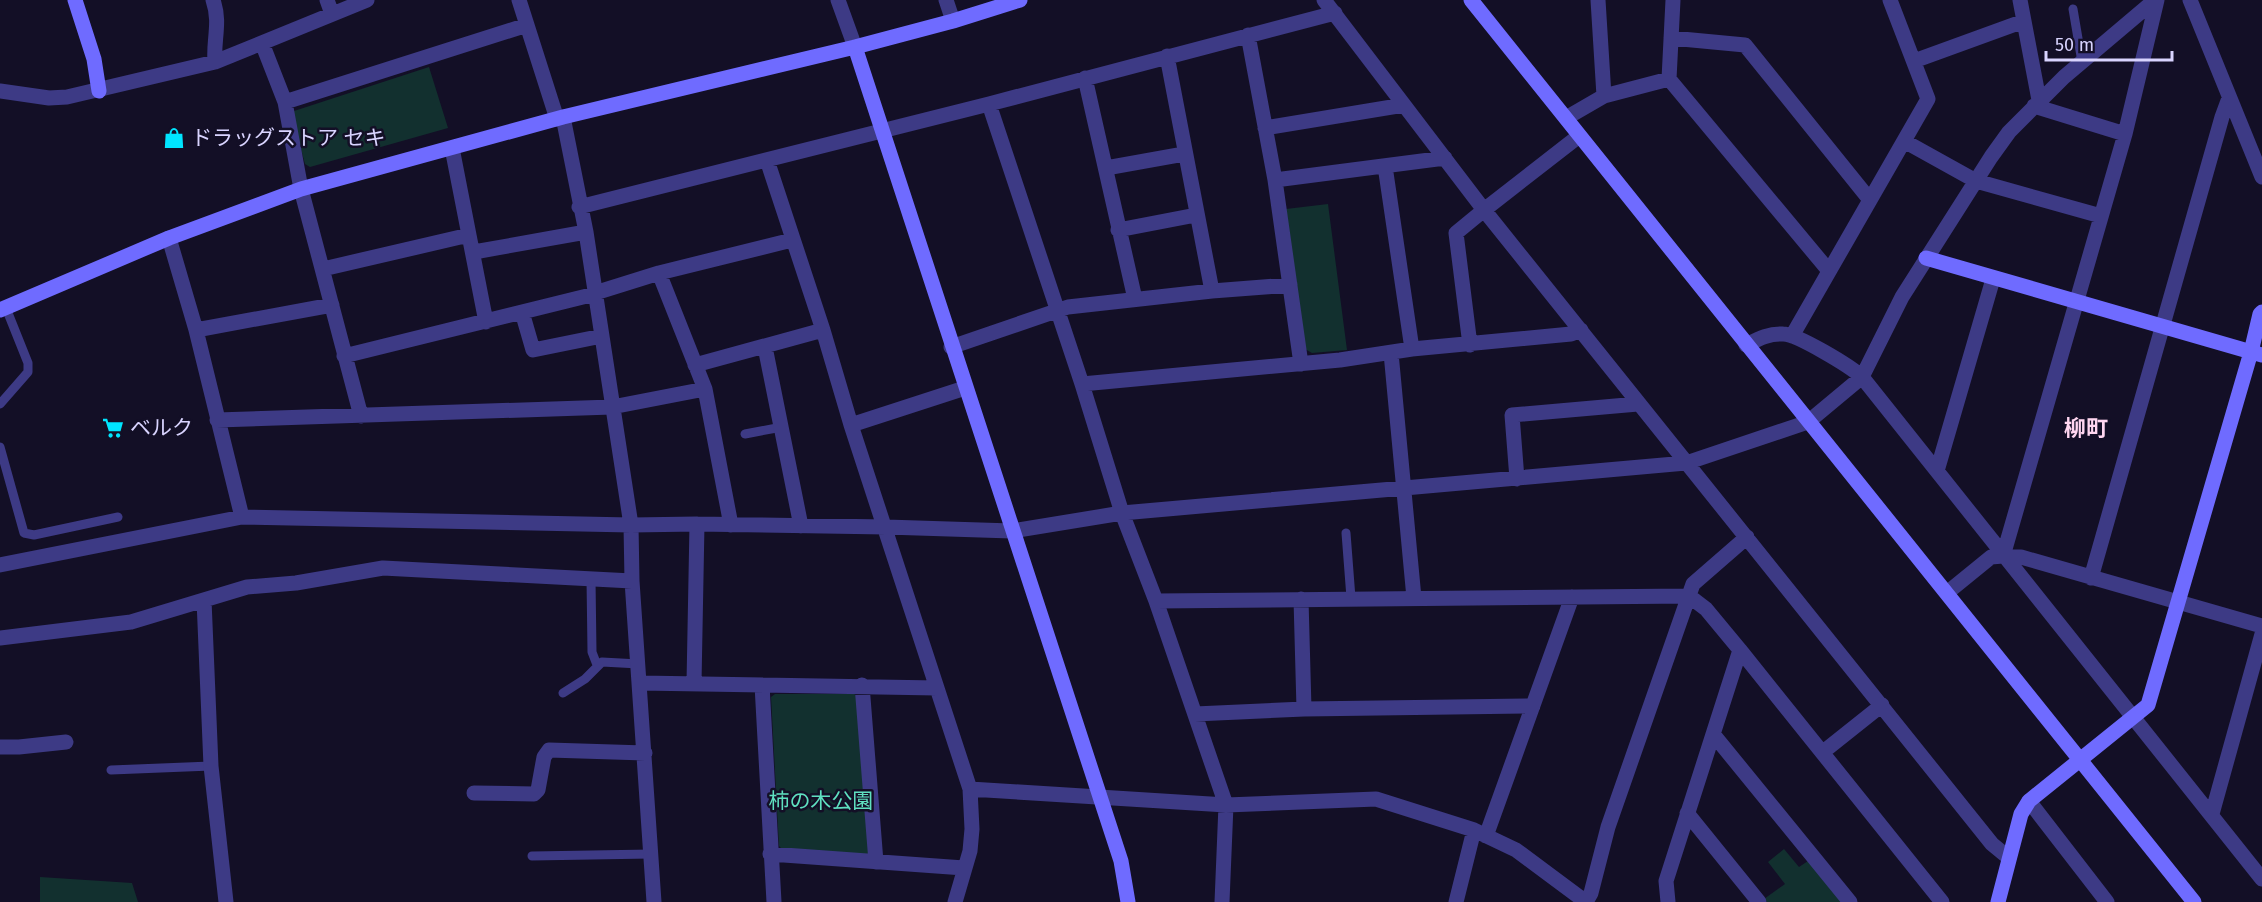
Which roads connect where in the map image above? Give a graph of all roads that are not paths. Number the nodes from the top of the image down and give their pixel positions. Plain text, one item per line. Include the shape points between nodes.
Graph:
1 (75, 0) edge
2 (213, 0) edge
3 (367, 0) edge
4 (519, 0) edge
5 (838, 0) edge
6 (945, 0) edge
7 (1020, 0) edge
8 (1324, 0) edge
9 (1472, 0) edge
10 (1598, 0) edge
11 (1673, 0) edge
12 (1890, 0) edge
13 (2020, 0) edge
14 (2156, 0) edge
15 (2190, 0) edge
16 (330, 7) edge
17 (2073, 9) dead end
18 (1335, 13) junction
19 (953, 21) junction
20 (2024, 21) junction
21 (527, 25) junction
22 (1248, 35) junction
23 (1671, 38) junction
24 (262, 43) junction
25 (855, 47) junction
26 (1167, 56) junction
27 (1914, 61) junction
28 (215, 62) junction
29 (2082, 62) junction
30 (1085, 78) junction
31 (1669, 79) junction
32 (0, 91) edge
33 (99, 91) junction
34 (1604, 96) junction
35 (2229, 98) junction
36 (285, 102) junction
37 (2037, 103) junction
38 (989, 104) junction
39 (1404, 105) junction
40 (560, 118) junction
41 (1566, 118) junction
42 (1265, 128) junction
43 (883, 131) junction
44 (2125, 134) junction
45 (1579, 136) junction
46 (1904, 141) junction
47 (452, 148) junction
48 (1184, 154) junction
49 (1445, 158) junction
50 (767, 160) junction
51 (1385, 166) junction
52 (1106, 168) junction
53 (2262, 177) edge
54 (1275, 180) junction
55 (1976, 180) junction
56 (301, 189) junction
57 (1870, 201) junction
58 (579, 207) junction
59 (1484, 210) junction
60 (1196, 215) junction
61 (2102, 216) junction
62 (1118, 230) junction
63 (585, 232) junction
64 (469, 235) junction
65 (170, 238) junction
66 (792, 240) junction
67 (474, 252) junction
68 (1926, 258) junction
69 (324, 269) junction
70 (1829, 271) junction
71 (659, 273) junction
72 (1993, 279) junction
73 (1290, 285) junction
74 (1212, 291) junction
75 (595, 293) junction
76 (1135, 298) junction
77 (2076, 302) junction
78 (332, 304) junction
79 (3, 309) edge
80 (2261, 310) edge
81 (522, 312) junction
82 (1057, 312) junction
83 (486, 322) junction
84 (2161, 327) junction
85 (196, 330) junction
86 (823, 330) junction
87 (1581, 330) junction
88 (602, 336) junction
89 (1792, 336) junction
90 (1470, 345) junction
91 (1746, 345) junction
92 (951, 346) junction
93 (765, 347) junction
94 (1412, 349) junction
95 (1391, 353) junction
96 (2256, 354) edge
97 (344, 356) junction
98 (1301, 364) junction
99 (695, 365) junction
100 (1862, 377) junction
101 (1082, 384) junction
102 (965, 388) junction
103 (705, 389) junction
104 (0, 404) edge
105 (1638, 404) junction
106 (612, 407) junction
107 (361, 416) junction
108 (217, 420) junction
109 (1808, 422) junction
110 (851, 425) junction
111 (782, 428) junction
112 (745, 434) dead end
113 (0, 447) edge
114 (1686, 463) junction
115 (1937, 471) junction
116 (1517, 479) junction
117 (1404, 488) junction
118 (1122, 513) junction
119 (118, 517) dead end
120 (242, 517) junction
121 (697, 524) junction
122 (631, 525) junction
123 (731, 525) junction
124 (801, 526) junction
125 (886, 527) junction
126 (1012, 531) junction
127 (1346, 533) dead end
128 (1747, 537) junction
129 (2003, 556) junction
130 (0, 565) edge
131 (2091, 578) junction
132 (591, 579) junction
133 (632, 581) junction
134 (1948, 592) junction
135 (1689, 596) junction
136 (1572, 597) junction
137 (1351, 598) junction
138 (1414, 598) junction
139 (1301, 599) junction
140 (204, 600) junction
141 (1156, 601) junction
142 (2178, 603) junction
143 (2262, 626) edge
144 (2262, 634) edge
145 (0, 638) edge
146 (1740, 650) junction
147 (639, 664) junction
148 (597, 665) junction
149 (640, 683) junction
150 (694, 683) junction
151 (762, 685) junction
152 (862, 686) junction
153 (937, 688) junction
154 (563, 693) dead end
155 (1882, 705) junction
156 (1533, 706) junction
157 (1304, 709) junction
158 (1195, 714) junction
159 (2132, 718) junction
160 (1713, 734) junction
161 (66, 742) dead end
162 (0, 747) edge
163 (1823, 752) junction
164 (645, 753) junction
165 (2082, 759) junction
166 (212, 766) junction
167 (111, 770) dead end
168 (970, 789) junction
169 (474, 793) dead end
170 (1100, 797) junction
171 (2029, 801) junction
172 (1226, 806) junction
173 (1687, 813) junction
174 (2212, 814) junction
175 (1480, 833) junction
176 (651, 854) junction
177 (770, 854) junction
178 (532, 856) dead end
179 (2009, 858) junction
180 (876, 862) junction
181 (964, 868) junction
182 (2262, 879) edge
183 (2093, 895) edge
184 (226, 902) edge
185 (654, 902) edge
186 (774, 902) edge
187 (955, 902) edge
188 (1128, 902) edge
189 (1222, 902) edge
190 (1456, 902) edge
191 (1586, 902) edge
192 (1668, 902) edge
193 (1759, 902) edge
194 (1850, 902) edge
195 (1942, 902) edge
196 (1998, 902) edge
197 (2107, 902) edge
198 (2194, 902) edge

1 - 33 street via 94,59
2 - 28 street via 218,27
3 - 16 street
4 - 21 street
5 - 25 street
6 - 19 street
7 - 19 street
8 - 18 street
9 - 41 street
10 - 34 street
11 - 23 street
12 - 27 street
13 - 20 street
14 - 29 street
14 - 44 street
15 - 35 street
16 - 24 street
17 - 29 lane
18 - 22 street
18 - 39 street
19 - 25 street
20 - 27 street
20 - 37 street
21 - 36 street
21 - 40 street
22 - 26 street
22 - 42 street
23 - 31 street
23 - 57 street via 1745,45
24 - 28 street
24 - 36 street
25 - 40 street
25 - 43 street
26 - 30 street
26 - 48 street
27 - 46 street via 1928,99
28 - 33 street
29 - 37 street
30 - 38 street
30 - 52 street
31 - 34 street
31 - 70 street
32 - 33 street via 67,98
34 - 41 street
35 - 53 street
35 - 84 street
36 - 56 street
37 - 44 street
37 - 55 street via 2009,132
38 - 43 street
38 - 82 street
39 - 42 street
39 - 49 street
40 - 47 street
40 - 58 street
41 - 45 street
42 - 54 street
43 - 50 street
43 - 92 street
44 - 61 street
45 - 59 street
45 - 91 street
46 - 55 street
46 - 57 street
47 - 56 street
47 - 64 street
48 - 52 street
48 - 60 street
49 - 51 street
49 - 59 street
50 - 58 street
50 - 66 street
51 - 54 street
51 - 94 street
52 - 62 street
54 - 73 street
55 - 61 street
55 - 68 street
56 - 65 street
56 - 69 street
57 - 70 street
58 - 63 street
59 - 87 street
59 - 90 street via 1456,233
60 - 62 street
60 - 74 street
61 - 77 street
62 - 76 street
63 - 67 street
63 - 75 street
64 - 67 street
64 - 69 street
65 - 79 street
65 - 85 street
66 - 71 street
66 - 86 street
67 - 83 street
68 - 72 street
68 - 100 street
69 - 78 street
70 - 89 street
71 - 75 street
71 - 99 street
72 - 77 street
72 - 115 street
73 - 74 street
73 - 98 street
74 - 76 street
75 - 81 street
75 - 88 street
76 - 82 street
77 - 84 street
77 - 129 street
78 - 85 street
78 - 97 street
79 - 104 lane via 28,363 28,372
80 - 96 street
81 - 83 street
81 - 88 street via 533,350
82 - 92 street
82 - 101 street
83 - 97 street
84 - 96 street
84 - 131 street
85 - 108 street
86 - 93 street
86 - 110 street
87 - 90 street
87 - 105 street
88 - 106 street
89 - 91 street via 1774,334
89 - 100 street
90 - 94 street
91 - 109 street
92 - 102 street
93 - 99 street
93 - 111 street
94 - 95 street
95 - 98 street
95 - 117 street
96 - 142 street
97 - 107 street
98 - 101 street
99 - 103 street
100 - 109 street
100 - 115 street
101 - 118 street
102 - 110 street
102 - 126 street
103 - 106 street
103 - 123 street
105 - 114 street
105 - 116 street via 1512,415
106 - 107 street
106 - 122 street
107 - 108 street
108 - 120 street
109 - 114 street
109 - 134 street
110 - 125 street
111 - 112 lane
111 - 124 street
113 - 119 lane via 24,533 34,535
114 - 116 street
114 - 128 street
115 - 129 street
116 - 117 street
117 - 118 street
117 - 138 street
118 - 126 street
118 - 141 street
120 - 122 street
120 - 130 street
121 - 122 street
121 - 123 street
121 - 150 street
122 - 133 street
123 - 124 street
124 - 125 street
125 - 126 street
125 - 153 street
126 - 170 street
127 - 137 lane
128 - 135 street via 1693,584
128 - 155 street
129 - 131 street via 2021,557
129 - 134 street via 1991,557
129 - 159 street
131 - 142 street
132 - 133 street
132 - 140 street via 383,568 296,584 247,587
132 - 148 lane via 592,652
133 - 147 street
134 - 165 street
135 - 136 street
135 - 146 street via 1706,609
135 - 191 street via 1608,827
136 - 138 street
136 - 156 street
137 - 138 street
137 - 139 street
139 - 141 street
139 - 157 street
140 - 145 street via 131,622
140 - 166 street
141 - 158 street
142 - 143 street
142 - 159 street via 2151,697
144 - 174 street
146 - 160 street
146 - 163 street
147 - 148 lane via 610,661
147 - 149 street
148 - 154 lane via 585,679
149 - 150 street
149 - 164 street
150 - 151 street
151 - 152 street
151 - 177 street
152 - 153 street
152 - 180 street
153 - 168 street
155 - 163 street
155 - 179 street via 1992,844
156 - 157 street
156 - 175 street
157 - 158 street
158 - 172 street
159 - 165 street
159 - 174 street
160 - 173 street
160 - 194 street
161 - 162 street
163 - 195 street
164 - 169 street via 549,750 534,794
164 - 176 street
165 - 171 street
165 - 198 street
166 - 167 lane
166 - 184 street
168 - 170 street
168 - 181 street via 972,830
170 - 172 street
170 - 188 street via 1121,861
171 - 179 street via 2021,814
171 - 183 street
172 - 175 street via 1376,799
172 - 189 street
173 - 192 street via 1666,881
173 - 193 street
174 - 182 street
175 - 190 street
175 - 191 street via 1516,850
176 - 178 lane
176 - 185 street
177 - 180 street
177 - 186 street
179 - 196 street
180 - 181 street
181 - 187 street
183 - 197 street

